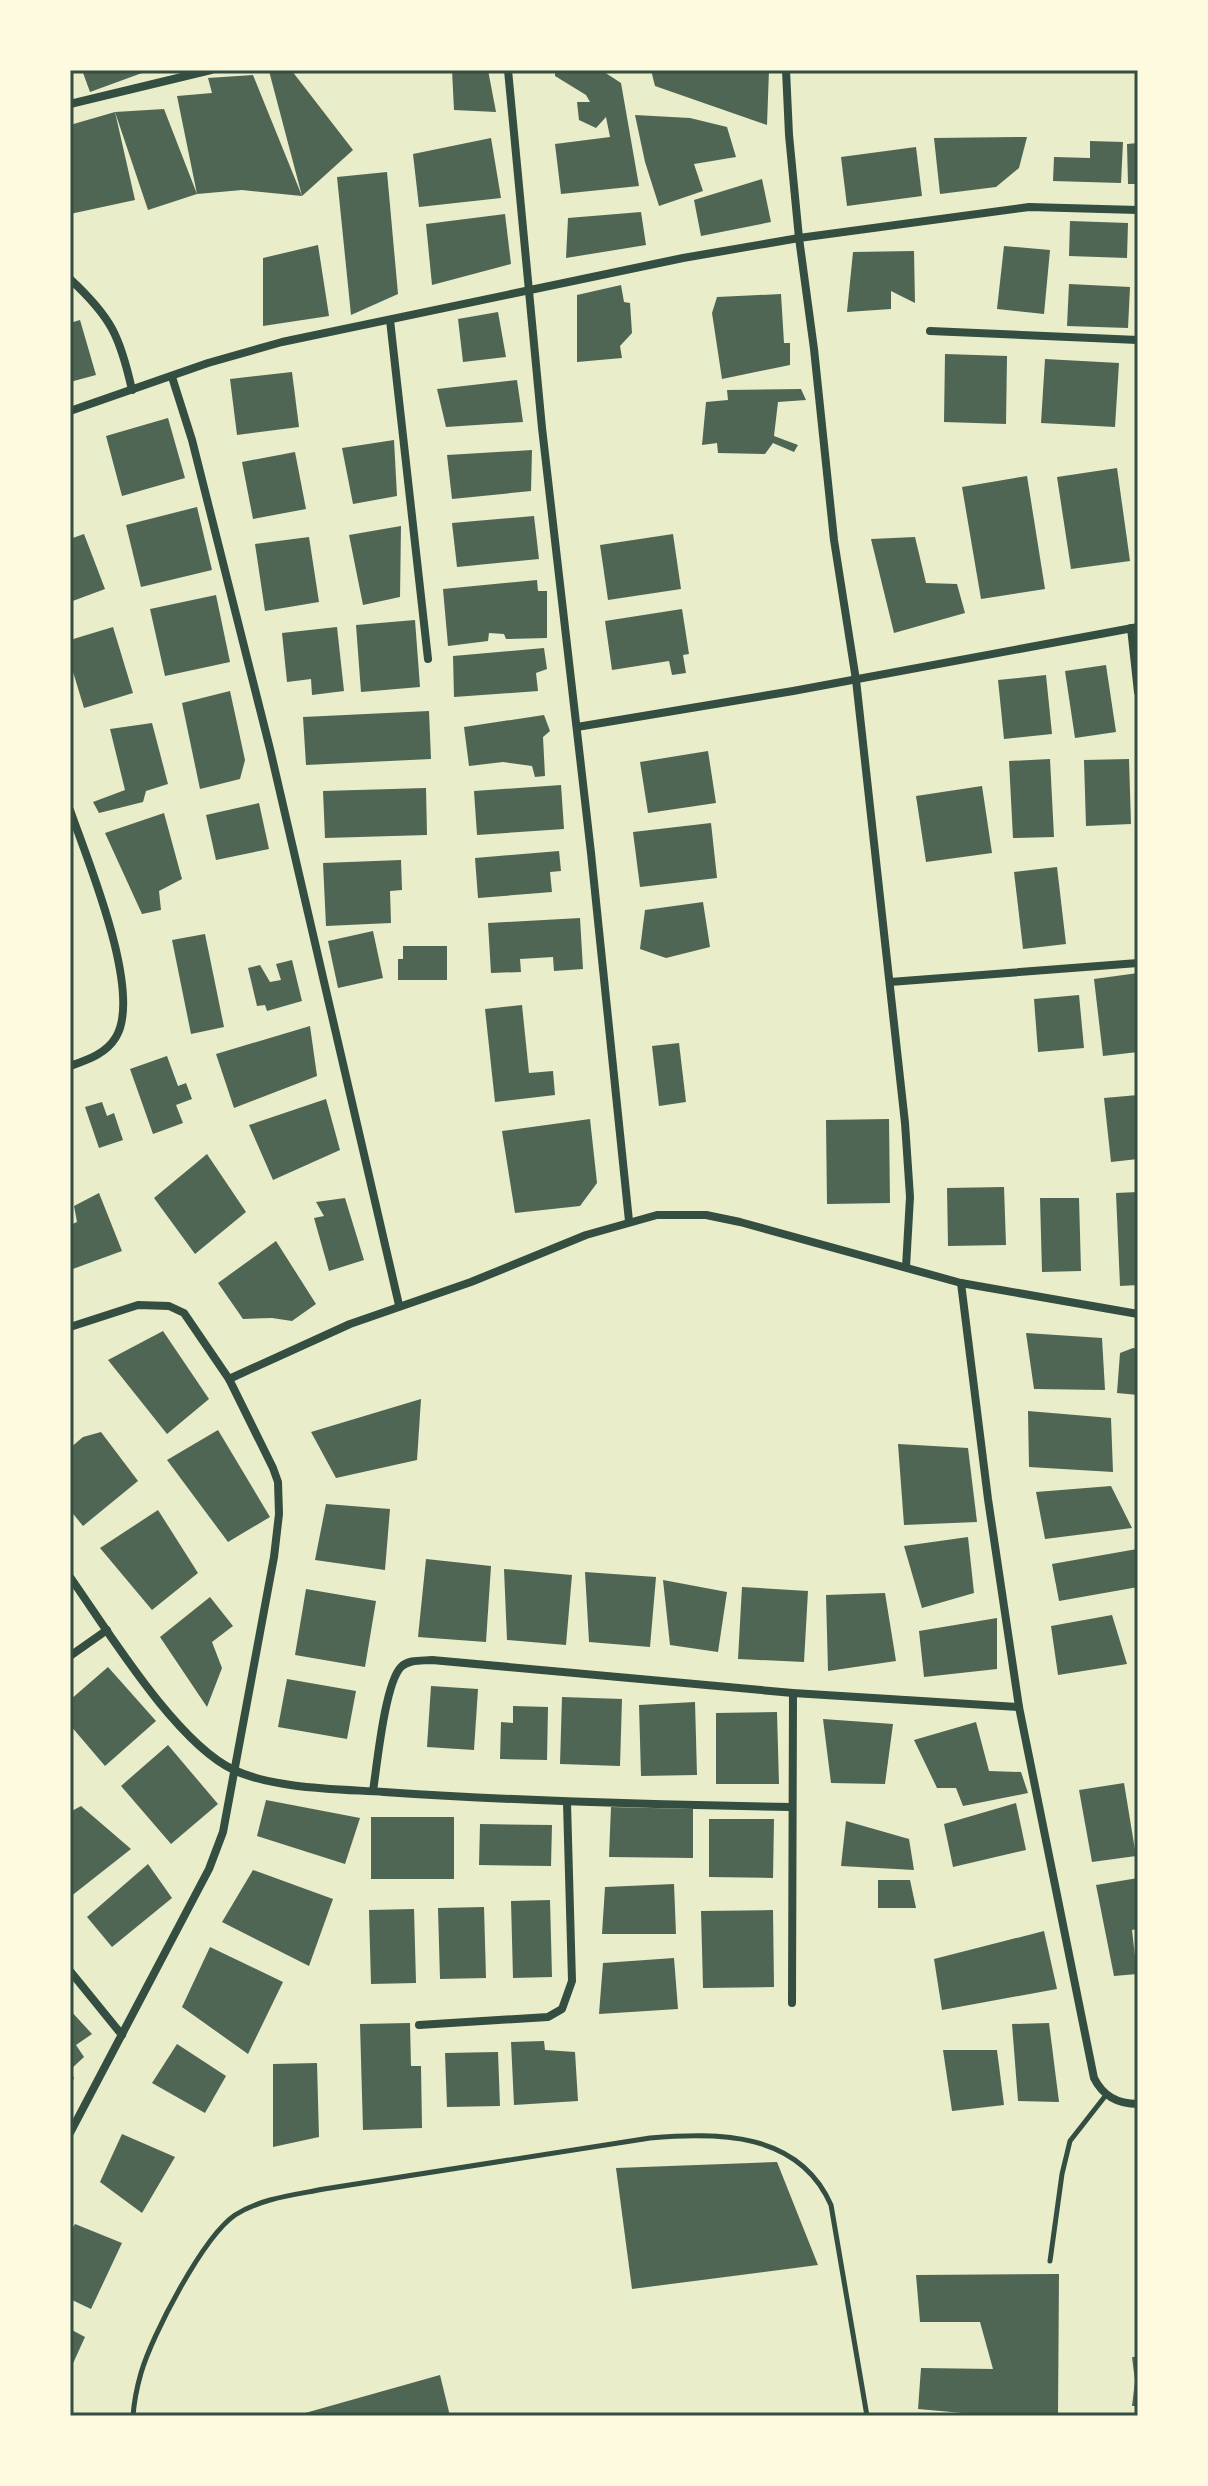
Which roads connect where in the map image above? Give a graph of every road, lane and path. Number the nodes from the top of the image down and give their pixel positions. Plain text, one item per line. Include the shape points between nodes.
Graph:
1 (211, 70) edge
2 (508, 70) edge
3 (786, 70) edge
4 (70, 104) edge
5 (1138, 210) edge
6 (799, 238) junction
7 (70, 279) edge
8 (530, 289) junction
9 (390, 320) junction
10 (930, 331) dead end
11 (1138, 340) edge
12 (172, 377) junction
13 (132, 390) junction
14 (70, 411) edge
15 (1134, 628) edge
16 (428, 659) dead end
17 (856, 680) junction
18 (1138, 692) edge
19 (577, 727) junction
20 (70, 810) edge
21 (1138, 963) edge
22 (890, 982) junction
23 (70, 1066) edge
24 (629, 1221) junction
25 (906, 1267) junction
26 (961, 1283) junction
27 (399, 1305) junction
28 (1138, 1314) edge
29 (70, 1327) edge
30 (229, 1379) junction
31 (70, 1577) edge
32 (107, 1630) junction
33 (70, 1656) edge
34 (793, 1693) junction
35 (1019, 1707) junction
36 (235, 1771) junction
37 (373, 1791) junction
38 (567, 1803) junction
39 (791, 1807) junction
40 (70, 1971) edge
41 (792, 2003) dead end
42 (419, 2025) dead end
43 (122, 2035) junction
44 (1106, 2095) junction
45 (1138, 2104) edge
46 (70, 2133) edge
47 (1050, 2261) dead end
48 (133, 2416) edge
49 (867, 2416) edge

1 - 4 street
2 - 8 street
3 - 6 street
5 - 6 street via 1029,207
6 - 8 street
6 - 17 street
7 - 13 street via 105,314
8 - 9 street
8 - 19 street
9 - 12 street via 282,342
9 - 16 street
10 - 11 street
12 - 13 street
12 - 27 street via 270,749
13 - 14 street
15 - 17 street
15 - 18 street
17 - 19 street
17 - 22 street
19 - 24 street
20 - 23 street via 121,970 123,1000 118,1035 109,1047
21 - 22 street
22 - 25 street via 910,1197
24 - 25 street via 706,1215
24 - 27 street
25 - 26 street
26 - 28 street
26 - 35 street
27 - 30 street
29 - 30 street via 138,1305 169,1306 184,1313
30 - 36 street via 273,1468 279,1497 267,1597
31 - 32 street
32 - 33 street
32 - 36 street via 180,1726
34 - 35 street
34 - 37 street via 412,1661 400,1669 391,1686
34 - 39 street
35 - 44 street via 1094,2078
36 - 37 street via 287,1783
36 - 43 street via 209,1869
37 - 38 street
38 - 39 street
38 - 42 street via 572,1981 562,2009 548,2017
39 - 41 street
40 - 43 street
43 - 46 street
44 - 45 street
44 - 47 lane via 1070,2141
48 - 49 lane via 141,2372 178,2294 219,2230 247,2208 324,2189 650,2138 703,2135 742,2139 796,2159 825,2193

